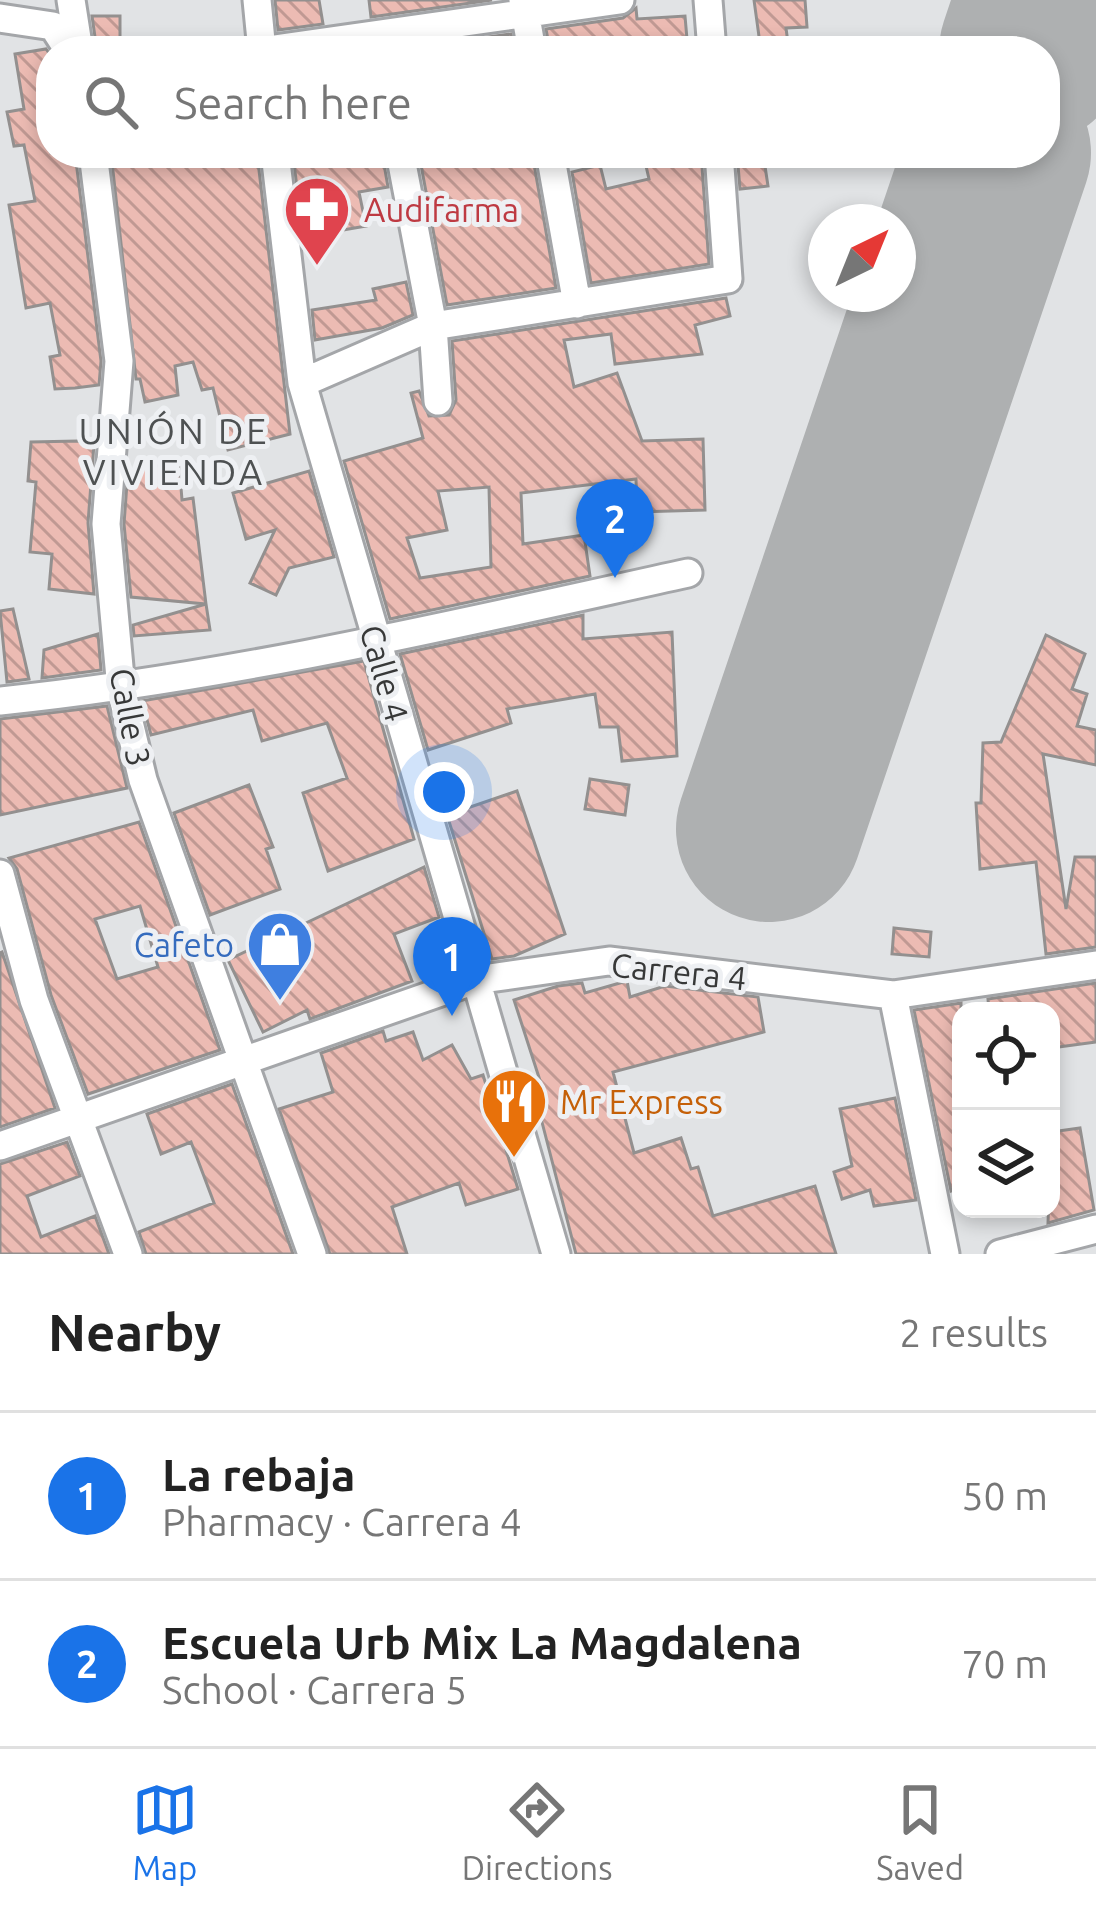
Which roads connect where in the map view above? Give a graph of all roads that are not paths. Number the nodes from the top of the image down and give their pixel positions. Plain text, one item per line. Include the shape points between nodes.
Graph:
1 (71, 0) edge
2 (256, 0) edge
3 (620, 0) edge
4 (708, 0) edge
5 (524, 7) edge
6 (0, 18) edge
7 (59, 36) edge
8 (77, 36) edge
9 (260, 36) edge
10 (401, 36) edge
11 (711, 36) edge
12 (95, 168) edge
13 (276, 168) edge
14 (403, 168) edge
15 (553, 168) edge
16 (720, 168) edge
17 (577, 304) junction
18 (434, 326) junction
19 (302, 383) junction
20 (438, 401) dead end
21 (688, 573) dead end
22 (375, 642) junction
23 (121, 688) junction
24 (0, 701) edge
25 (0, 874) edge
26 (1096, 965) edge
27 (476, 980) junction
28 (893, 995) junction
29 (245, 1057) junction
30 (77, 1115) junction
31 (0, 1146) edge
32 (1096, 1229) edge
33 (128, 1254) edge
34 (312, 1254) edge
35 (556, 1254) edge
36 (945, 1254) edge
37 (1000, 1254) edge

1 - 8 street
2 - 9 street
3 - 5 street
4 - 11 street
5 - 10 street
6 - 7 street via 53,26
12 - 23 street, Calle 3 via 119,361 106,524
13 - 19 street, Calle 4
14 - 18 street
15 - 17 street
16 - 17 street via 728,279
17 - 18 street
18 - 19 street
18 - 20 street
19 - 22 street, Calle 4
21 - 22 street
22 - 23 street
22 - 27 street, Calle 4
23 - 24 street
23 - 29 street, Calle 3 via 143,780
25 - 30 street
26 - 28 street, Carrera 4
27 - 28 street, Carrera 4 via 609,961
27 - 29 street, Carrera 4
27 - 35 street, Calle 4
28 - 36 street
29 - 30 street, Carrera 4
29 - 34 street, Calle 3
30 - 31 street, Carrera 4
30 - 33 street
32 - 37 street

